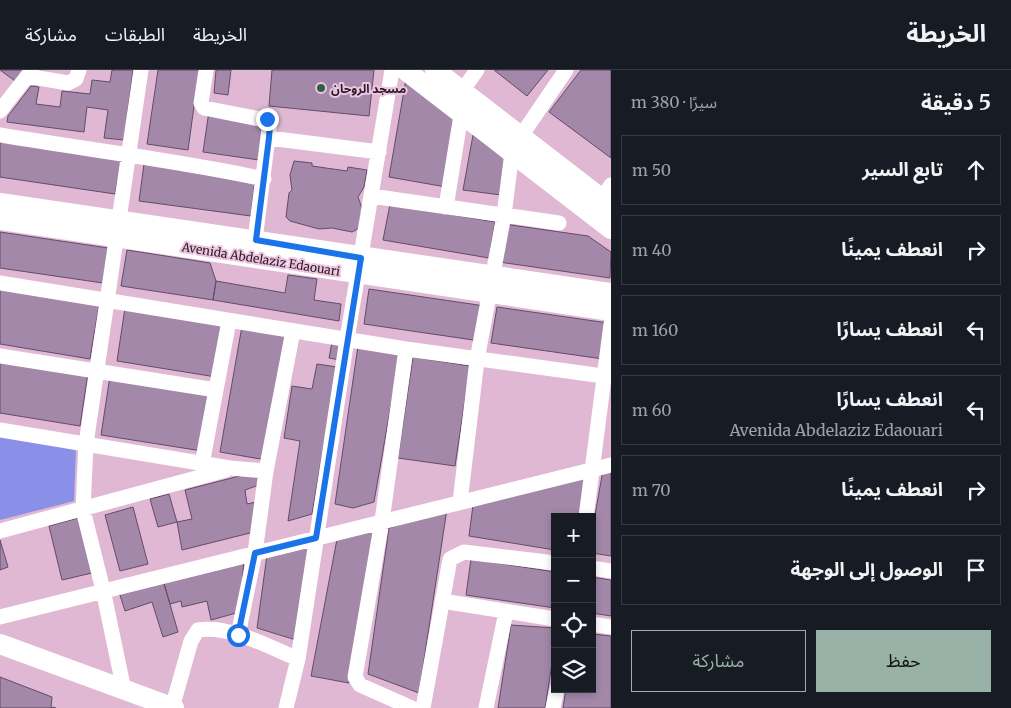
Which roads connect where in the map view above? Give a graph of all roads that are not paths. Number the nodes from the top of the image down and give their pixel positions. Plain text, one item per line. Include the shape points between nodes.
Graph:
1 (79, 70) edge
2 (142, 70) edge
3 (206, 70) edge
4 (392, 70) edge
5 (405, 70) edge
6 (435, 70) edge
7 (477, 70) edge
8 (566, 70) edge
9 (30, 73) edge
10 (462, 91) junction
11 (6, 92) edge
12 (0, 111) edge
13 (462, 115) junction
14 (0, 135) edge
15 (269, 138) junction
16 (516, 144) junction
17 (378, 152) junction
18 (130, 156) junction
19 (264, 179) junction
20 (371, 196) junction
21 (604, 201) edge
22 (0, 203) edge
23 (446, 207) junction
24 (504, 215) junction
25 (0, 220) edge
26 (559, 223) dead end
27 (119, 228) junction
28 (611, 229) edge
29 (256, 240) junction
30 (359, 266) junction
31 (0, 283) edge
32 (491, 285) junction
33 (611, 293) edge
34 (108, 301) junction
35 (611, 310) edge
36 (230, 321) junction
37 (611, 324) edge
38 (293, 331) junction
39 (347, 339) junction
40 (406, 349) junction
41 (0, 356) edge
42 (477, 360) junction
43 (96, 371) junction
44 (608, 377) edge
45 (216, 390) junction
46 (0, 430) edge
47 (86, 444) junction
48 (202, 464) junction
49 (611, 465) edge
50 (230, 468) junction
51 (592, 470) junction
52 (266, 471) junction
53 (460, 502) junction
54 (83, 510) junction
55 (587, 513) edge
56 (382, 521) junction
57 (0, 531) edge
58 (316, 538) junction
59 (255, 553) junction
60 (551, 562) edge
61 (596, 569) edge
62 (611, 571) edge
63 (103, 590) junction
64 (442, 601) junction
65 (506, 612) junction
66 (0, 617) edge
67 (551, 618) edge
68 (596, 625) edge
69 (611, 627) edge
70 (238, 635) junction
71 (0, 644) edge
72 (298, 658) junction
73 (124, 690) junction
74 (556, 693) edge
75 (173, 708) edge
76 (286, 708) edge
77 (412, 708) edge
78 (423, 708) edge
79 (486, 708) edge
80 (553, 708) edge

1 - 9 street via 76,79 68,83
2 - 18 street
3 - 15 street via 201,106 268,120
4 - 17 street
5 - 13 street
6 - 10 street
7 - 10 street
8 - 16 street
9 - 11 street
10 - 16 street
11 - 12 street
13 - 16 street
13 - 23 street
14 - 18 street
15 - 17 street
15 - 19 street
16 - 21 street
16 - 24 street
17 - 20 street
18 - 19 street via 200,165
18 - 27 street
19 - 29 street
20 - 23 street
20 - 30 street
21 - 28 street
22 - 27 street, Avenida Abdelaziz Edaouari
23 - 24 street
24 - 26 street
24 - 32 street
25 - 27 street, Avenida Abdelaziz Edaouari
27 - 29 street, Avenida Abdelaziz Edaouari
27 - 30 street, Avenida Abdelaziz Edaouari
27 - 34 street
29 - 30 street, Avenida Abdelaziz Edaouari
30 - 32 street, Avenida Abdelaziz Edaouari
30 - 39 street
31 - 34 street
32 - 33 street, Avenida Abdelaziz Edaouari
32 - 35 street, Avenida Abdelaziz Edaouari
32 - 42 street
34 - 36 street
34 - 43 street
36 - 38 street
36 - 45 street
37 - 44 street
38 - 39 street
38 - 52 street
39 - 40 street
39 - 58 street
40 - 42 street
40 - 56 street
41 - 43 street
42 - 44 street
42 - 53 street
43 - 45 street
43 - 47 street
44 - 51 street
45 - 48 street
46 - 47 street
47 - 48 street
47 - 54 street
48 - 50 street
49 - 51 street
50 - 52 street
50 - 54 street
51 - 53 street
51 - 55 street
52 - 59 street
53 - 56 street
54 - 57 street
54 - 63 street
56 - 58 street
56 - 77 street via 355,677 360,685
58 - 59 street
58 - 72 street
59 - 63 street
59 - 70 street
60 - 64 street via 458,553 449,563
61 - 62 street
63 - 66 street
63 - 73 street
64 - 65 street
64 - 78 street
65 - 67 street
65 - 79 street
68 - 69 street
70 - 72 street
70 - 75 street via 207,629 198,630 193,635
71 - 73 street
72 - 76 street
73 - 75 street
74 - 80 street

